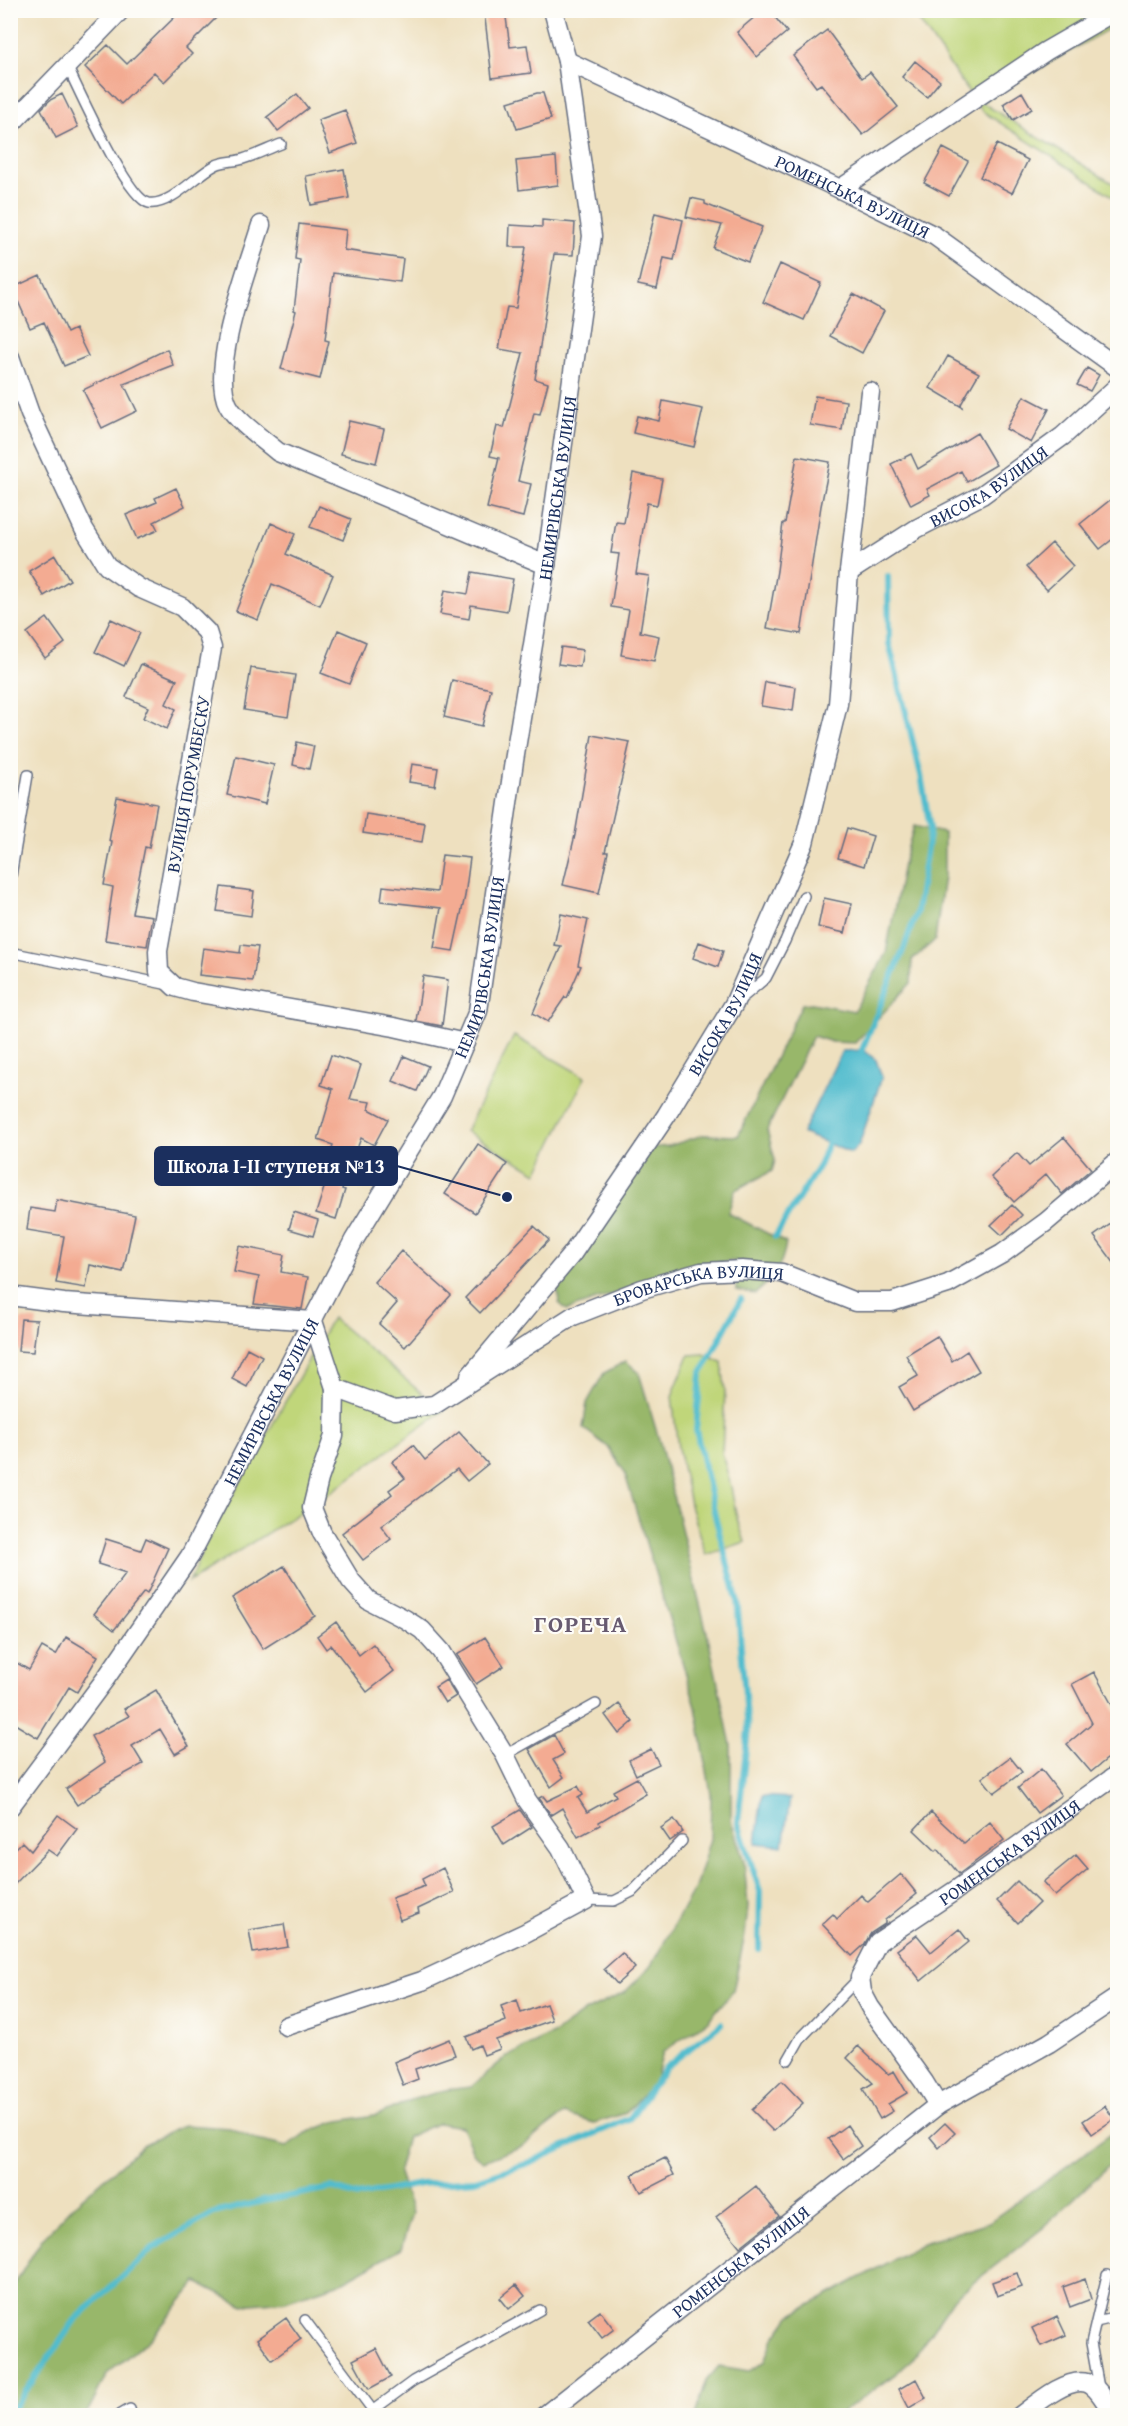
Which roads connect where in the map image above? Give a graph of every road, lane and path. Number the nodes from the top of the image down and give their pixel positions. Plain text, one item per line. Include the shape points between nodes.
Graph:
1 (121, 10) edge
2 (553, 10) edge
3 (1117, 10) edge
4 (567, 61) junction
5 (67, 66) junction
6 (10, 125) edge
7 (281, 144) dead end
8 (840, 189) junction
9 (261, 225) dead end
10 (10, 357) edge
11 (1118, 368) edge
12 (1118, 386) edge
13 (870, 392) dead end
14 (546, 566) junction
15 (849, 572) junction
16 (28, 775) dead end
17 (10, 882) edge
18 (804, 896) dead end
19 (10, 952) edge
20 (175, 987) junction
21 (734, 1004) junction
22 (465, 1043) junction
23 (1118, 1161) edge
24 (10, 1296) edge
25 (313, 1321) junction
26 (335, 1388) junction
27 (457, 1391) junction
28 (596, 1704) dead end
29 (506, 1755) junction
30 (1118, 1774) edge
31 (10, 1807) edge
32 (682, 1841) dead end
33 (586, 1900) junction
34 (860, 1977) junction
35 (1118, 1997) edge
36 (286, 2026) dead end
37 (788, 2060) dead end
38 (938, 2105) junction
39 (1107, 2275) dead end
40 (540, 2310) dead end
41 (1118, 2317) edge
42 (305, 2319) dead end
43 (1096, 2322) junction
44 (1100, 2393) junction
45 (375, 2413) edge
46 (118, 2415) edge
47 (132, 2415) edge
48 (544, 2415) edge
49 (1020, 2415) edge
50 (1114, 2415) edge

1 - 5 street
2 - 4 street, НЕМИРІВСЬКА ВУЛИЦЯ
3 - 8 street via 1046,51
4 - 8 street, РОМЕНСЬКА ВУЛИЦЯ
4 - 14 street, НЕМИРІВСЬКА ВУЛИЦЯ via 592,236
5 - 6 street
5 - 7 lane via 112,156 141,200 163,201 217,165
8 - 11 street, РОМЕНСЬКА ВУЛИЦЯ via 935,236
9 - 14 street via 226,346 221,381 228,405 278,452
10 - 20 street, ВУЛИЦЯ ПОРУМБЕСКУ via 30,414 84,529 107,566 139,588 182,607 207,632 212,648 158,951 159,972
12 - 15 street, ВИСОКА ВУЛИЦЯ via 1063,436 981,495 916,529
13 - 15 street, ВИСОКА ВУЛИЦЯ
14 - 22 street, НЕМИРІВСЬКА ВУЛИЦЯ via 513,761 478,1011
15 - 21 street, ВИСОКА ВУЛИЦЯ via 838,704 804,843
16 - 17 lane
18 - 21 lane via 765,978
19 - 20 lane
20 - 22 street
21 - 27 street, ВИСОКА ВУЛИЦЯ via 666,1116 572,1254
22 - 25 street, НЕМИРІВСЬКА ВУЛИЦЯ via 442,1096 354,1240
23 - 27 street, БРОВАРСЬКА ВУЛИЦЯ via 1011,1248 948,1284 892,1302 855,1302 782,1274 742,1270 701,1272 642,1289 573,1316
24 - 25 street
25 - 26 street
25 - 31 street, НЕМИРІВСЬКА ВУЛИЦЯ via 190,1556
26 - 27 street, БРОВАРСЬКА ВУЛИЦЯ via 395,1410 434,1405
26 - 29 street via 334,1436 312,1508 322,1533 351,1581 368,1600 422,1630 441,1651
28 - 29 lane
29 - 33 street via 527,1800 561,1848
30 - 34 street, РОМЕНСЬКА ВУЛИЦЯ via 878,1942
32 - 33 lane via 632,1892 614,1901
33 - 36 street via 422,1981
34 - 37 lane via 800,2039
34 - 38 street via 870,2007
35 - 38 street, РОМЕНСЬКА ВУЛИЦЯ via 1049,2043
38 - 48 street, РОМЕНСЬКА ВУЛИЦЯ
39 - 43 lane
40 - 45 lane via 413,2381
41 - 43 lane
42 - 45 lane
43 - 44 lane via 1091,2343
44 - 49 street via 1088,2383 1075,2382
44 - 50 street
46 - 47 lane via 130,2409

